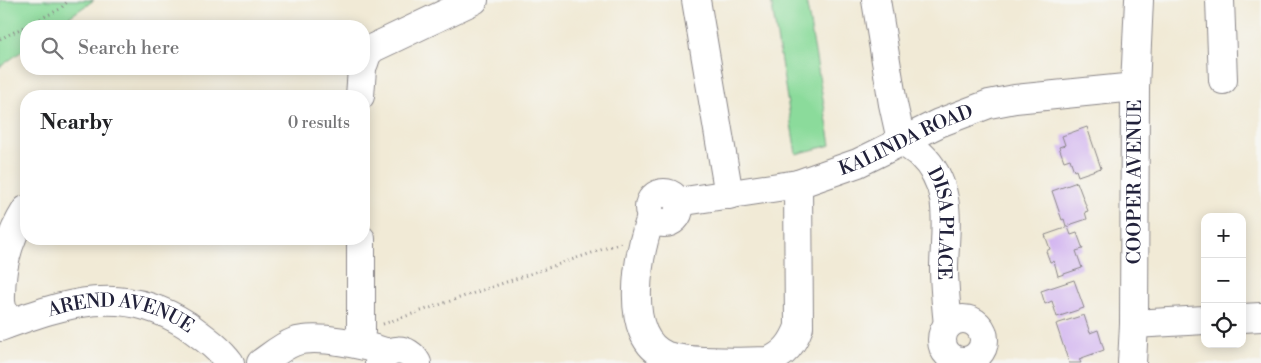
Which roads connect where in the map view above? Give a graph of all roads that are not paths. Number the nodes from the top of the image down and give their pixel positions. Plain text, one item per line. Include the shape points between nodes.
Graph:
1 (474, 0) edge
2 (696, 0) edge
3 (876, 0) edge
4 (1139, 0) edge
5 (1220, 0) edge
6 (370, 51) edge
7 (362, 75) edge
8 (1223, 80) dead end
9 (1135, 87) junction
10 (360, 90) edge
11 (901, 140) junction
12 (798, 184) junction
13 (729, 195) junction
14 (20, 220) edge
15 (361, 245) edge
16 (1261, 317) edge
17 (1246, 318) edge
18 (1201, 320) edge
19 (1134, 324) junction
20 (948, 325) dead end
21 (4, 326) edge
22 (360, 338) junction
23 (383, 358) edge
24 (230, 363) edge
25 (261, 363) edge
26 (417, 363) edge
27 (1132, 363) edge

1 - 6 street
2 - 13 street
3 - 11 street
4 - 9 street, COOPER AVENUE
5 - 8 street
7 - 10 street
9 - 11 street, KALINDA ROAD via 989,104
9 - 19 street, COOPER AVENUE
11 - 12 street, KALINDA ROAD via 858,163
11 - 20 street, DISA PLACE via 930,166 946,204 944,291
12 - 13 street, KALINDA ROAD
12 - 13 street, KALINDA ROAD via 799,327 787,349 769,361 686,361 664,356 653,349 644,336 637,302 649,207 653,198 662,193 672,195 678,202
14 - 21 street via 7,248 1,274
15 - 22 street
16 - 17 street
18 - 19 street
19 - 27 street, COOPER AVENUE
21 - 24 street, AREND AVENUE via 72,303 105,299 129,301 179,320 216,346
22 - 23 street
22 - 25 street via 301,340
23 - 26 street via 394,350 402,351

